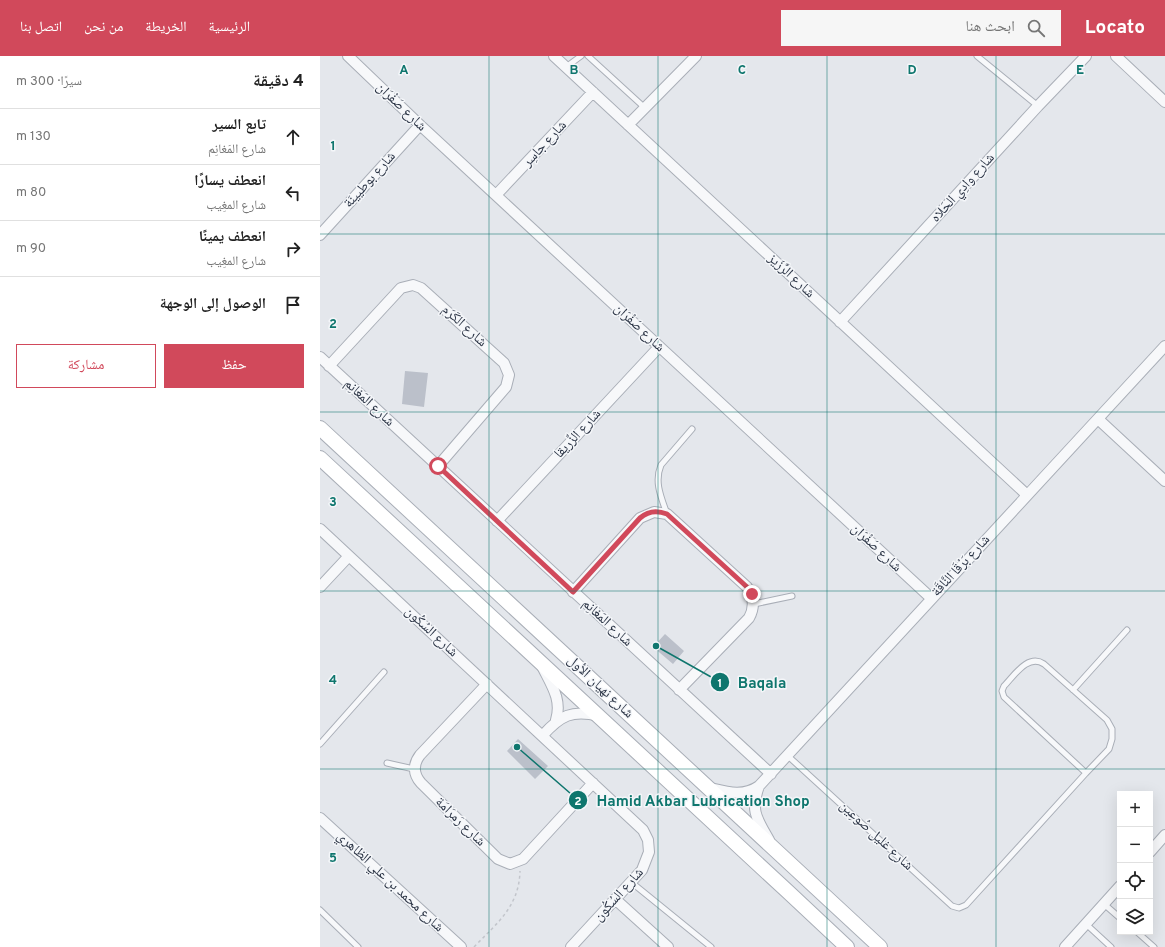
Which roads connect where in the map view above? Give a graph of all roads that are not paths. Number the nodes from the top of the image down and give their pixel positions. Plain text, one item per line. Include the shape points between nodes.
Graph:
1 (348, 56) edge
2 (554, 56) edge
3 (581, 56) edge
4 (588, 56) edge
5 (696, 56) edge
6 (1086, 56) edge
7 (1116, 56) edge
8 (980, 57) edge
9 (566, 67) junction
10 (593, 92) junction
11 (1165, 102) edge
12 (1038, 106) junction
13 (645, 108) junction
14 (420, 125) junction
15 (628, 125) junction
16 (496, 195) junction
17 (320, 235) edge
18 (840, 322) junction
19 (1165, 346) edge
20 (659, 347) junction
21 (320, 357) edge
22 (329, 366) junction
23 (1098, 419) junction
24 (320, 428) edge
25 (692, 429) dead end
26 (320, 458) edge
27 (438, 466) junction
28 (1165, 481) edge
29 (1027, 496) junction
30 (667, 514) junction
31 (496, 521) junction
32 (320, 529) edge
33 (349, 556) junction
34 (320, 588) edge
35 (573, 592) junction
36 (792, 596) dead end
37 (931, 598) junction
38 (754, 604) junction
39 (1127, 630) dead end
40 (540, 664) junction
41 (384, 672) dead end
42 (487, 684) junction
43 (679, 690) junction
44 (1073, 690) junction
45 (601, 717) junction
46 (556, 720) junction
47 (543, 735) junction
48 (320, 744) edge
49 (788, 756) junction
50 (387, 763) dead end
51 (414, 769) junction
52 (1086, 773) junction
53 (771, 774) junction
54 (593, 783) junction
55 (759, 786) junction
56 (708, 787) junction
57 (320, 818) edge
58 (1165, 835) edge
59 (1153, 849) edge
60 (775, 850) junction
61 (631, 882) junction
62 (1117, 889) edge
63 (616, 899) junction
64 (1104, 904) junction
65 (320, 910) edge
66 (1117, 915) edge
67 (1086, 924) junction
68 (1140, 935) edge
69 (358, 947) edge
70 (461, 947) edge
71 (571, 947) edge
72 (668, 947) edge
73 (711, 947) edge
74 (846, 947) edge
75 (880, 947) edge
76 (1066, 947) edge
77 (1111, 947) edge
78 (1154, 947) edge

1 - 14 street, شارع صَفْرَان
2 - 9 street, شارع الرِّزَيز
3 - 9 lane
4 - 13 lane
5 - 13 street
6 - 12 street, شارع وادِي الحَلاه
7 - 11 street
8 - 12 lane
9 - 10 street, شارع الرِّزَيز
10 - 15 street, شارع الرِّزَيز
10 - 16 street, شارع جاسِر
12 - 18 street, شارع وادِي الحَلاه
13 - 15 street
14 - 16 street, شارع صَفْرَان
14 - 17 street, شارع بوطيينَة
15 - 18 street, شارع الرِّزَيز
16 - 20 street, شارع صَفْرَان
18 - 29 street, شارع الرِّزَيز
19 - 23 street, شارع بَرْقَا النَّاقَة
20 - 31 street, شارع الزِّريقا
20 - 37 street, شارع صَفْرَان
21 - 22 street, شارع المَغانِم
22 - 27 street, شارع المَغانِم
22 - 27 street, شارع الكَرَم via 400,288 409,285 421,288 504,363 509,375 506,387
23 - 28 street
23 - 29 street, شارع بَرْقَا النَّاقَة
24 - 56 main road, شارع نهيان الأول
25 - 30 lane via 658,472 658,486
26 - 40 main road, شارع نهيان الأول
27 - 31 street, شارع المَغانِم
29 - 37 street, شارع بَرْقَا النَّاقَة
30 - 35 street via 654,512 642,516
30 - 38 street via 747,587
31 - 35 street, شارع المَغانِم
32 - 33 street, شارع السُكُون
33 - 34 street
33 - 42 street, شارع السُكُون
35 - 43 street, شارع المَغانِم
36 - 38 lane
37 - 49 street, شارع بَرْقَا النَّاقَة
38 - 43 street via 746,622
39 - 44 lane
40 - 45 main road, شارع نهيان الأول
40 - 46 street via 557,696 559,712
41 - 48 lane
42 - 47 street, شارع السُكُون
42 - 51 street via 420,755
43 - 53 street, شارع المَغانِم
44 - 52 lane via 1107,720 1113,734 1109,749
44 - 52 lane via 1044,664 1035,660 1026,664 1002,691 1006,700
45 - 46 street via 578,714
45 - 74 main road, شارع نهيان الأول
46 - 47 street
47 - 54 street, شارع السُكُون
49 - 52 lane, شارع غليل صُوعِين via 952,906 959,908 966,905
49 - 53 street, شارع بَرْقَا النَّاقَة
50 - 51 lane
51 - 54 street, شارع رَمرَامَة via 421,783 498,859 506,863 519,861
53 - 55 street, شارع بَرْقَا النَّاقَة
54 - 61 street, شارع السُكُون via 639,825 648,840 648,859
55 - 56 street, شارع بَرْقَا النَّاقَة via 741,793
55 - 60 street via 754,799 754,810
56 - 60 main road, شارع نهيان الأول
57 - 70 street, شارع محمد بن علي الظاهري
58 - 59 street
60 - 75 main road, شارع نهيان الأول
61 - 63 street, شارع السُكُون
61 - 73 lane
62 - 64 street
63 - 71 street, شارع السُكُون
63 - 72 street
64 - 66 lane
64 - 67 street
65 - 69 lane
67 - 76 street
67 - 77 lane
68 - 78 lane

